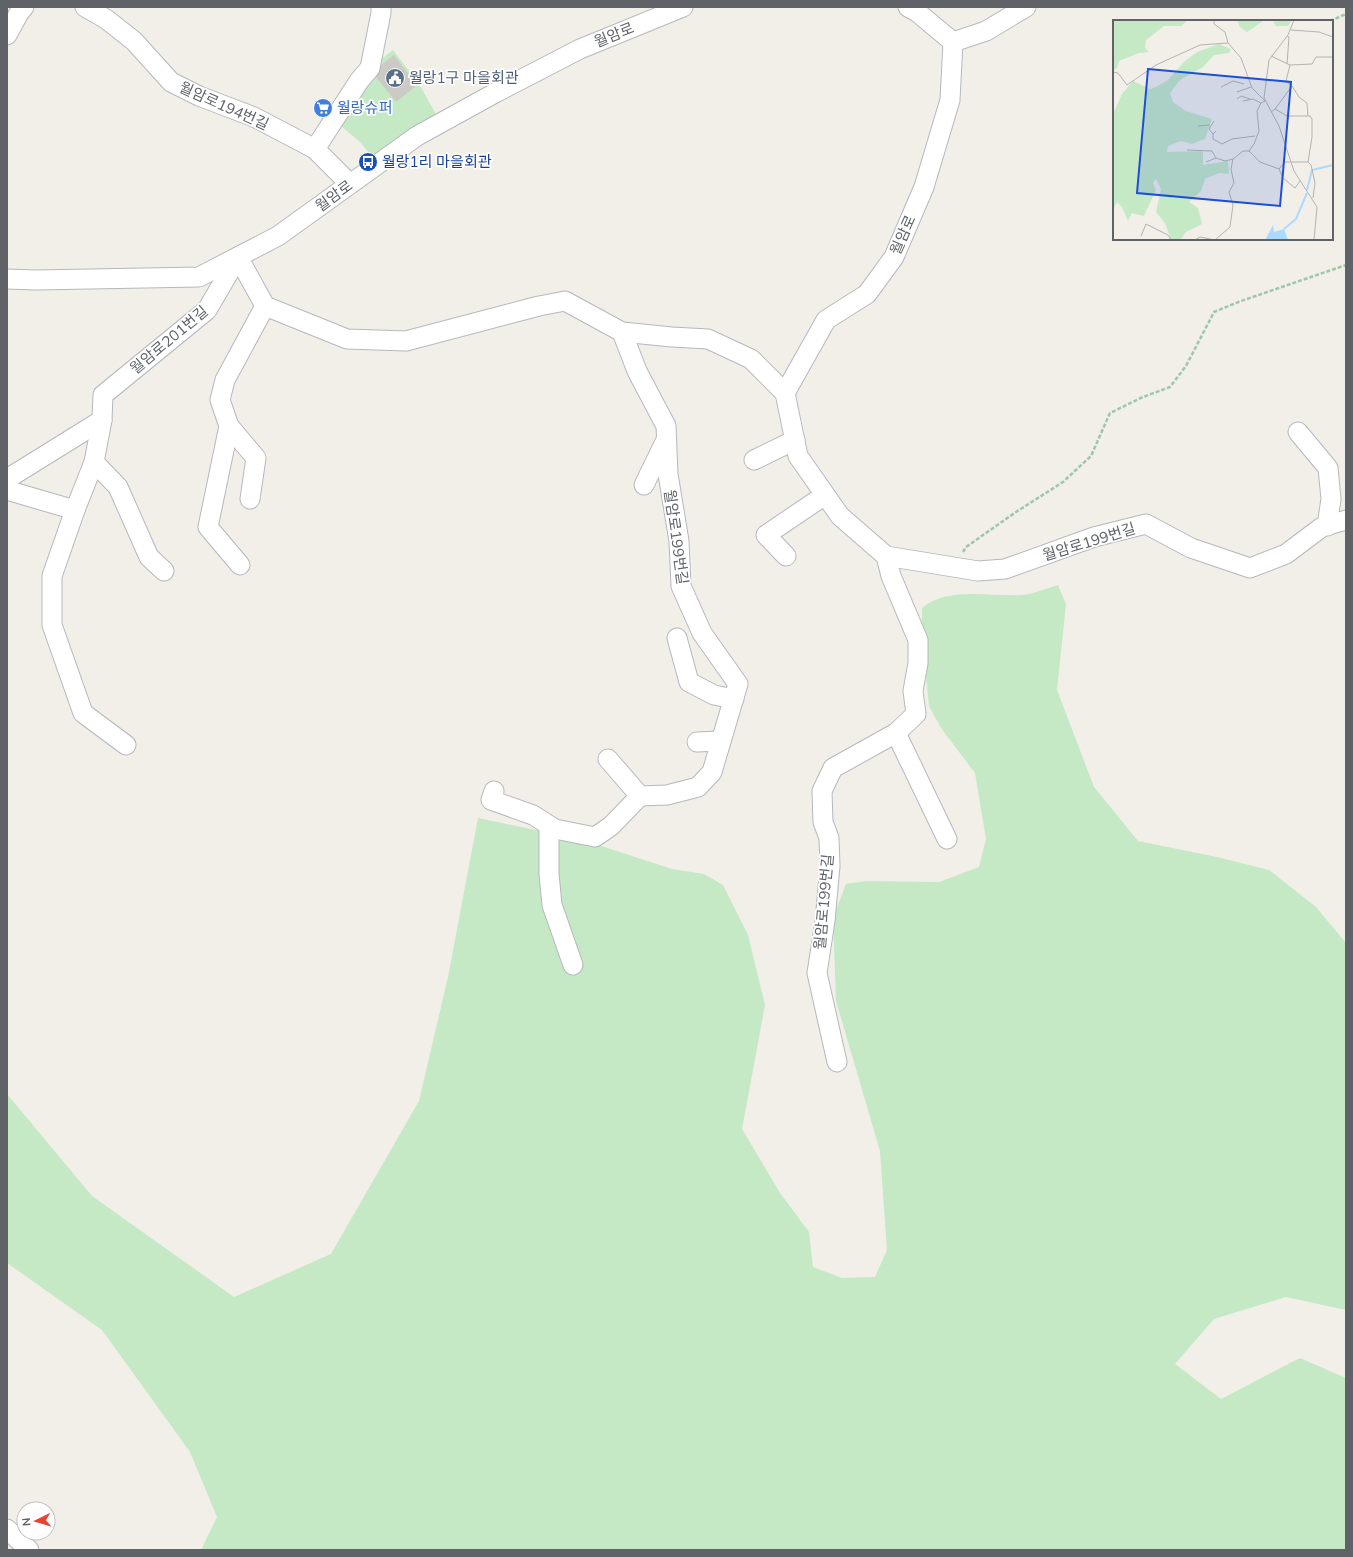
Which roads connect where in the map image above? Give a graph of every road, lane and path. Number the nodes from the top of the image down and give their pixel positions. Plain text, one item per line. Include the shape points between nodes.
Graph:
1 (24, 7) edge
2 (85, 7) edge
3 (381, 7) edge
4 (682, 7) edge
5 (908, 7) edge
6 (1026, 7) edge
7 (1346, 14) edge
8 (1332, 20) edge
9 (7, 35) edge
10 (953, 42) junction
11 (315, 149) junction
12 (350, 184) junction
13 (238, 257) junction
14 (1346, 265) edge
15 (7, 279) edge
16 (266, 306) junction
17 (622, 332) junction
18 (785, 393) junction
19 (102, 420) junction
20 (229, 426) junction
21 (1298, 432) dead end
22 (666, 439) junction
23 (795, 440) junction
24 (754, 460) dead end
25 (94, 462) junction
26 (8, 485) edge
27 (644, 485) dead end
28 (825, 495) junction
29 (250, 500) dead end
30 (75, 510) junction
31 (1346, 520) edge
32 (1327, 526) junction
33 (786, 556) dead end
34 (886, 556) junction
35 (240, 565) dead end
36 (952, 567) junction
37 (164, 571) dead end
38 (677, 638) dead end
39 (734, 699) junction
40 (896, 733) junction
41 (697, 742) dead end
42 (721, 742) junction
43 (126, 746) dead end
44 (608, 759) dead end
45 (494, 791) dead end
46 (640, 796) junction
47 (550, 826) junction
48 (947, 838) dead end
49 (573, 966) dead end
50 (837, 1062) dead end
51 (7, 1529) edge
52 (29, 1550) edge

1 - 9 street
2 - 11 street, 월암로194번길 via 106,19 134,41 171,82 199,96 254,117
3 - 11 street via 370,68
4 - 12 street, 월암로 via 580,49 495,93 417,136
5 - 10 street
6 - 10 street via 986,31
7 - 8 path
10 - 18 street, 월암로 via 950,100 924,187 894,258 867,294 826,320
11 - 12 street, 월암로194번길
12 - 13 street, 월암로 via 278,236
13 - 15 street, 월암로 via 199,277
13 - 16 street
13 - 19 street, 월암로201번길 via 207,310 103,395
14 - 36 path via 1214,312 1186,366 1170,387 1110,412 1091,456 1063,482 966,547
16 - 17 street via 347,339 406,341 565,301
16 - 20 street via 225,380 220,400
17 - 18 street via 708,339 751,359
17 - 22 street, 월암로199번길 via 637,372 666,426
18 - 23 street
19 - 25 street, 월암로201번길
19 - 26 street
20 - 29 street via 256,458
20 - 35 street via 208,527
21 - 32 street via 1328,468 1332,499
22 - 27 street
22 - 39 street, 월암로199번길 via 668,474 679,541 681,586 702,633 738,684
23 - 24 street
23 - 28 street via 798,456
25 - 30 street, 월암로201번길
25 - 37 street via 118,487 149,557
26 - 30 street
28 - 33 street via 766,535
28 - 34 street via 840,516
30 - 43 street, 월암로201번길 via 52,576 52,625 82,713
31 - 32 street, 월암로199번길
32 - 36 street, 월암로199번길 via 1286,554 1250,568 1191,548 1146,524 1094,537 1005,569 978,571
34 - 36 street, 월암로199번길
34 - 40 street, 월암로199번길 via 891,576 918,640 918,663 913,691 916,714
38 - 39 street via 689,682 714,695
39 - 42 street, 월암로199번길
40 - 48 street
40 - 50 street, 월암로199번길 via 833,768 822,791 823,822 829,838 830,866 826,921 817,973
41 - 42 street
42 - 46 street, 월암로199번길 via 712,772 698,787 667,795
44 - 46 street
45 - 47 street via 492,800 533,815
46 - 47 street via 611,826 594,837
47 - 49 street via 549,874 552,905
51 - 52 street

